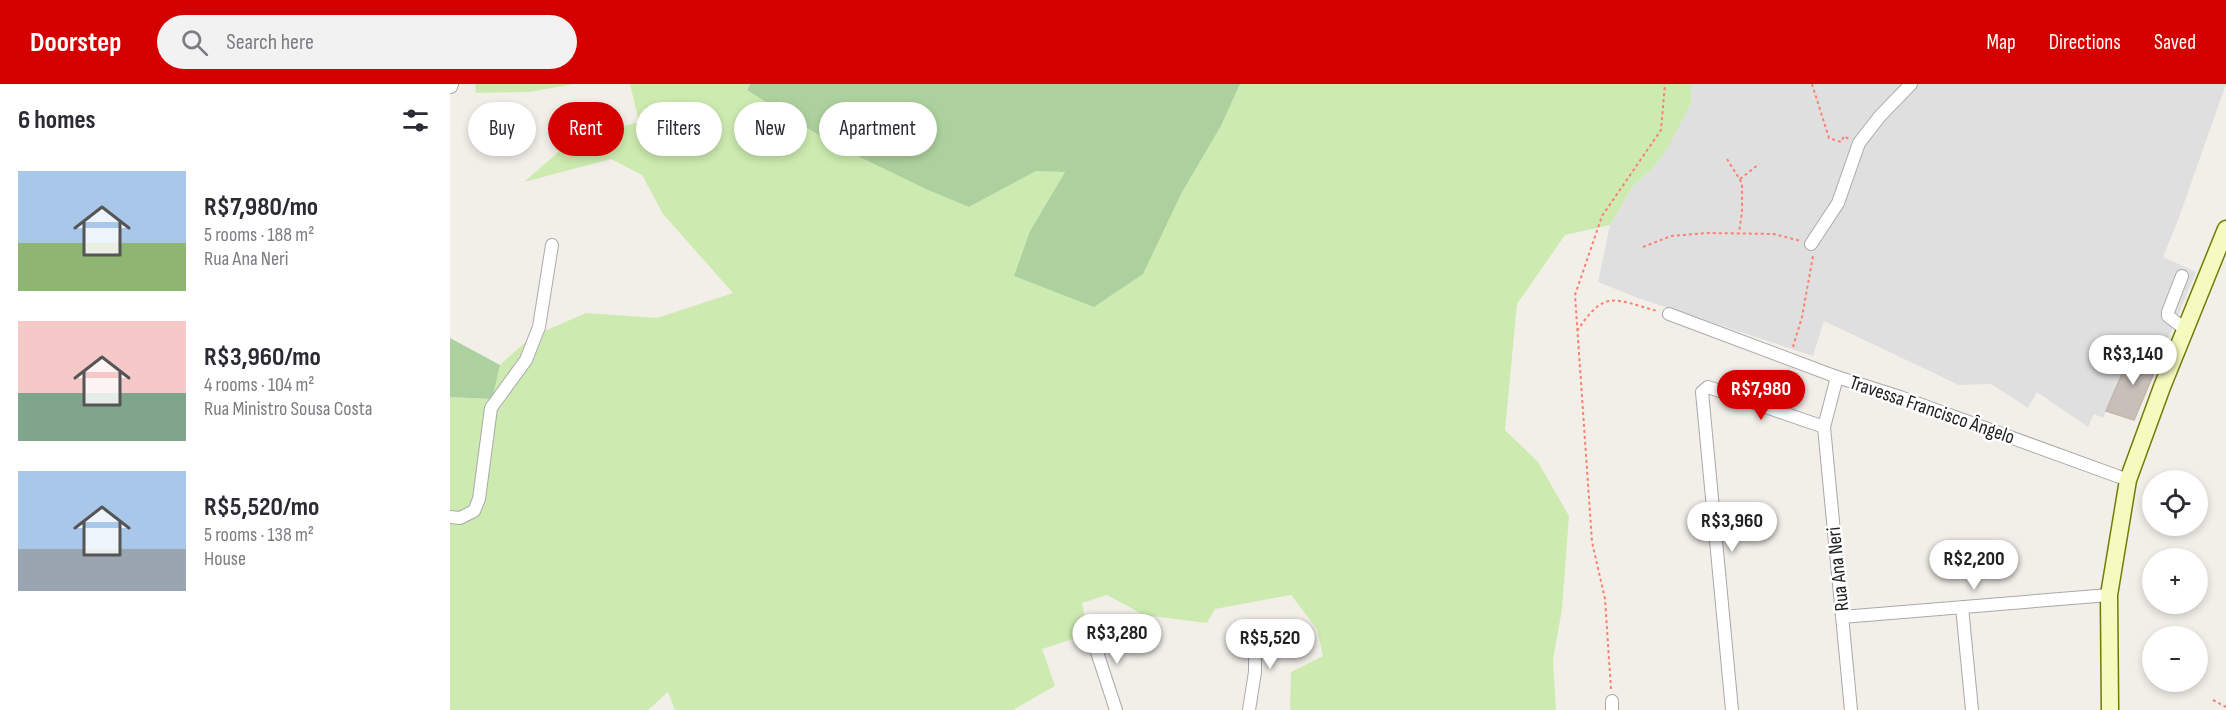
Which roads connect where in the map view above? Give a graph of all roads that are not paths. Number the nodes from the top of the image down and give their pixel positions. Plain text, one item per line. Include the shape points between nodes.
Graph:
1 (1911, 84) edge
2 (2226, 229) edge
3 (1811, 244) road end
4 (552, 245) dead end
5 (2182, 276) dead end
6 (1669, 314) road end
7 (2185, 329) junction
8 (1837, 377) junction
9 (1824, 428) junction
10 (2128, 480) junction
11 (450, 517) edge
12 (2109, 595) junction
13 (1962, 607) junction
14 (1842, 617) junction
15 (1246, 634) dead end
16 (1095, 646) dead end
17 (1116, 710) edge
18 (1249, 710) edge
19 (1732, 710) edge
20 (1851, 710) edge
21 (1972, 710) edge
22 (2110, 710) edge

1 - 3 street via 1859,143 1838,203
2 - 7 main road
4 - 11 street via 539,327 526,360 491,408 479,499 474,511 460,518
5 - 7 street via 2168,316
6 - 8 street, Travessa Francisco Ângelo
7 - 10 main road
8 - 9 street, Rua Ana Neri
8 - 10 street, Travessa Francisco Ângelo
9 - 14 street, Rua Ana Neri
9 - 19 street via 1708,387 1702,392
10 - 12 main road
12 - 13 street
12 - 22 main road
13 - 14 street
13 - 21 street
14 - 20 street, Rua Ana Neri
15 - 18 street via 1255,653
16 - 17 street

